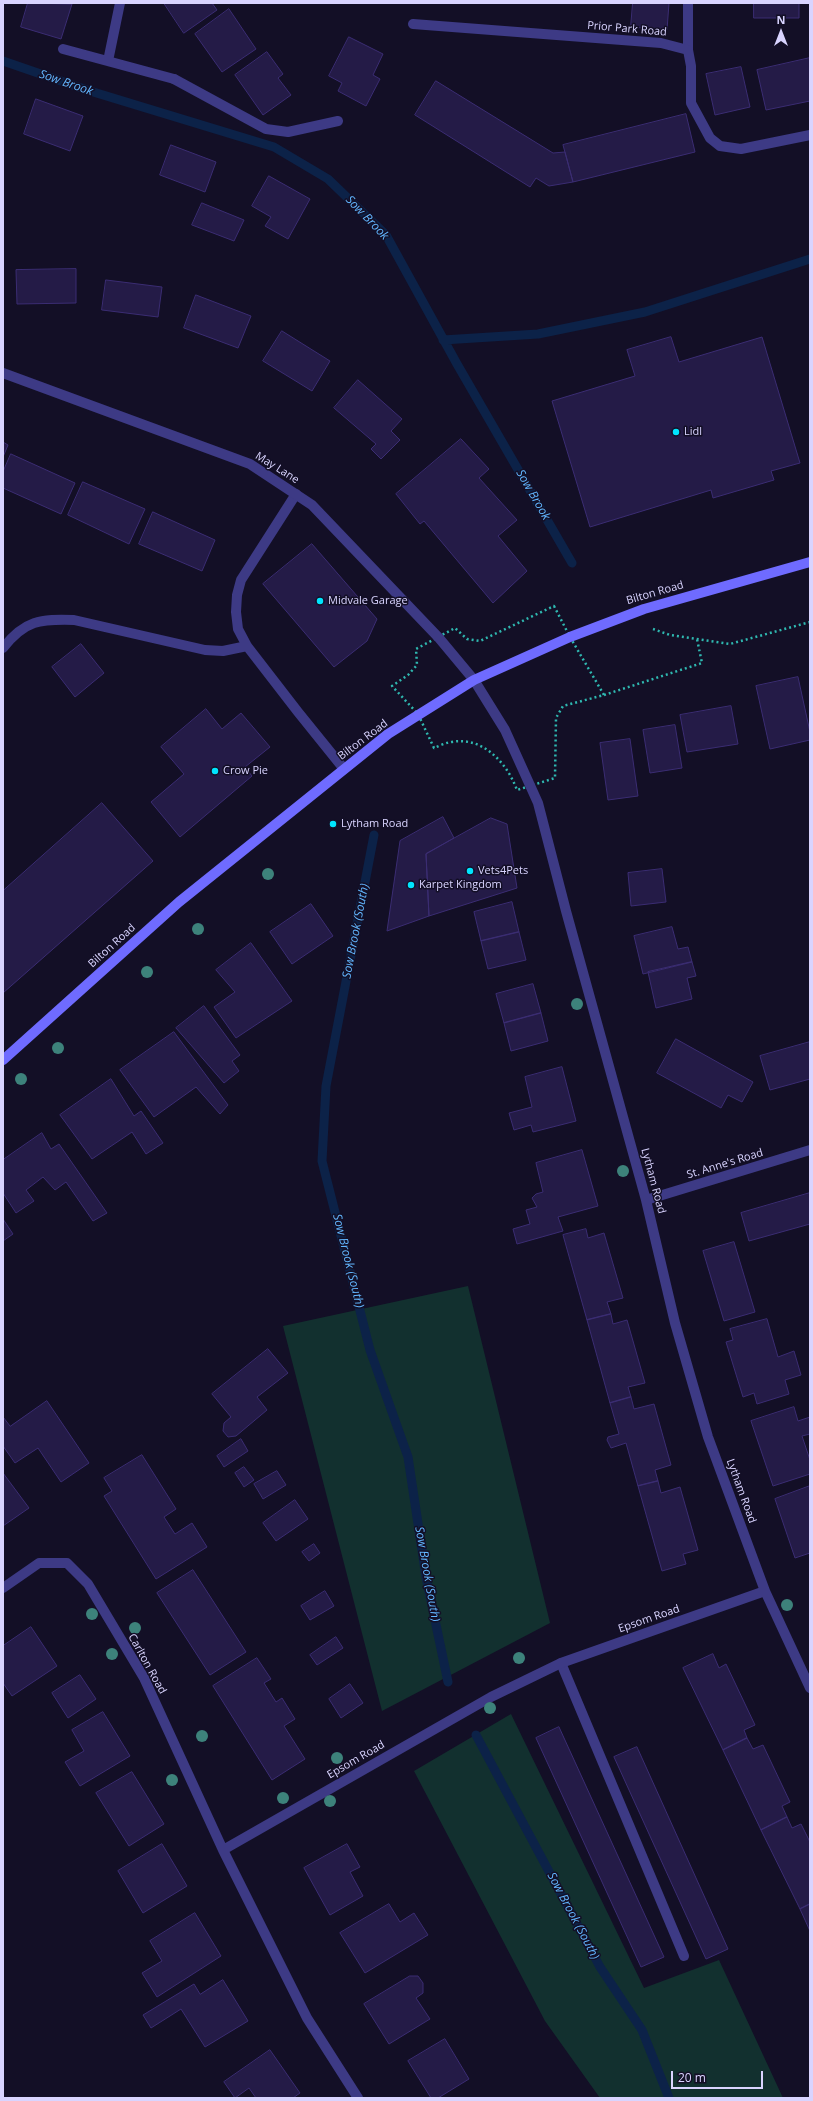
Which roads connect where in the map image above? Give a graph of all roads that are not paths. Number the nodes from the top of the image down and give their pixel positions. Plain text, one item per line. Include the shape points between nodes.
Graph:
1 (120, 3) edge
2 (688, 3) edge
3 (413, 24) dead end
4 (63, 49) dead end
5 (688, 50) junction
6 (108, 61) junction
7 (338, 120) dead end
8 (810, 135) edge
9 (3, 373) edge
10 (296, 494) junction
11 (810, 562) edge
12 (247, 646) junction
13 (3, 648) edge
14 (474, 680) junction
15 (344, 769) junction
16 (3, 1060) edge
17 (810, 1150) edge
18 (646, 1200) junction
19 (3, 1588) edge
20 (765, 1591) junction
21 (561, 1664) junction
22 (810, 1688) edge
23 (223, 1850) junction
24 (684, 1956) dead end
25 (358, 2098) edge

1 - 6 street
2 - 5 street
3 - 5 street, Prior Park Road via 660,43
4 - 6 street
5 - 8 street via 691,66 691,103 710,138 720,146 741,149
6 - 7 street via 174,79 266,129 288,132
9 - 10 street, May Lane via 250,464
10 - 12 street via 242,580 237,595 238,628
10 - 14 street, May Lane via 312,505 372,567 439,638
11 - 14 main road, Bilton Road via 621,616
12 - 13 street via 204,650 74,620 53,620 34,622 14,634
12 - 15 street
14 - 15 main road, Bilton Road via 388,734
14 - 18 street, Lytham Road via 505,730 538,803
15 - 16 main road, Bilton Road via 179,902
17 - 18 street, St. Anne's Road
18 - 20 street, Lytham Road via 675,1323 708,1437
19 - 23 street, Carlton Road via 38,1563 67,1563 88,1584 144,1678
20 - 21 street, Epsom Road
20 - 22 street, Lytham Road
21 - 23 street, Epsom Road via 491,1697
21 - 24 street
23 - 25 street via 307,2018

